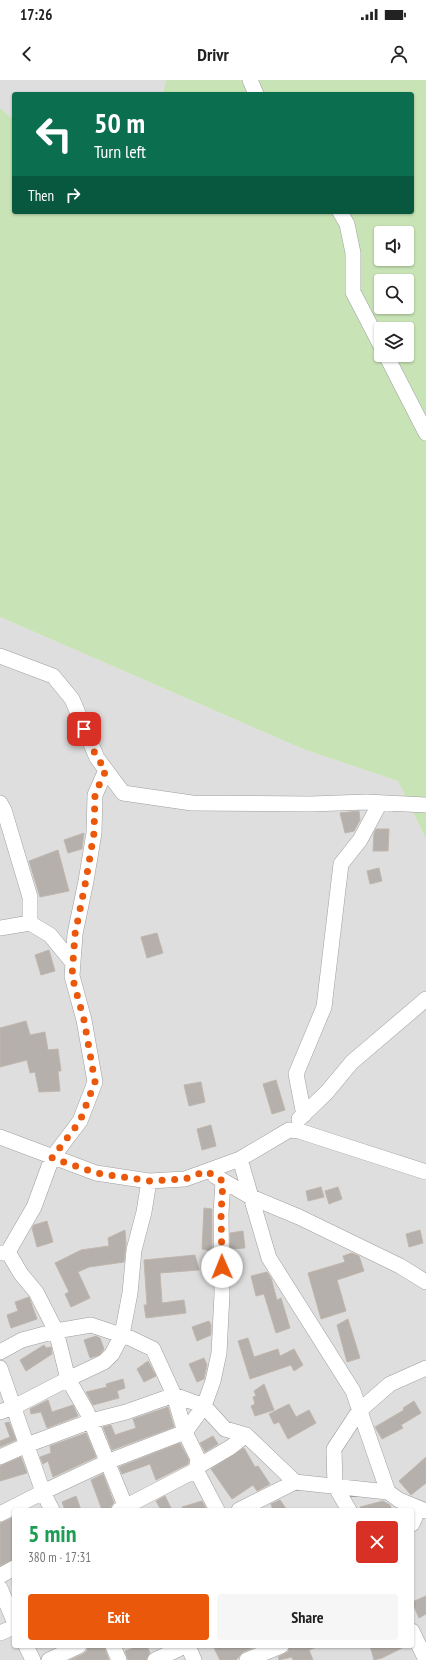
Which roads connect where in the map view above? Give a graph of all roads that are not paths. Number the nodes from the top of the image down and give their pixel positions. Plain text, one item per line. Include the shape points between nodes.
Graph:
1 (250, 80) edge
2 (255, 92) edge
3 (341, 214) edge
4 (374, 332) edge
5 (390, 362) edge
6 (426, 433) edge
7 (0, 656) edge
8 (106, 770) junction
9 (0, 803) edge
10 (380, 803) junction
11 (426, 805) edge
12 (30, 923) junction
13 (0, 928) edge
14 (73, 963) junction
15 (426, 1000) edge
16 (304, 1114) junction
17 (289, 1130) junction
18 (0, 1137) edge
19 (52, 1158) junction
20 (240, 1159) junction
21 (206, 1171) junction
22 (426, 1172) edge
23 (150, 1181) junction
24 (223, 1181) junction
25 (251, 1197) junction
26 (4, 1252) edge
27 (426, 1282) edge
28 (56, 1331) junction
29 (122, 1335) junction
30 (0, 1352) edge
31 (0, 1368) edge
32 (426, 1368) edge
33 (68, 1379) junction
34 (174, 1395) junction
35 (204, 1406) junction
36 (7, 1410) edge
37 (359, 1411) junction
38 (91, 1421) junction
39 (185, 1432) junction
40 (246, 1435) junction
41 (27, 1445) junction
42 (0, 1458) edge
43 (107, 1462) junction
44 (196, 1470) junction
45 (296, 1482) junction
46 (335, 1486) junction
47 (43, 1492) junction
48 (388, 1492) junction
49 (51, 1508) edge
50 (123, 1508) edge
51 (125, 1508) edge
52 (216, 1508) edge
53 (243, 1508) edge
54 (343, 1508) edge
55 (423, 1510) edge
56 (0, 1514) edge
57 (414, 1521) edge
58 (12, 1569) edge
59 (0, 1576) edge
60 (0, 1588) edge
61 (12, 1616) edge
62 (12, 1628) edge
63 (0, 1633) edge
64 (414, 1635) edge
65 (27, 1648) edge
66 (75, 1648) edge
67 (114, 1648) edge
68 (180, 1648) edge
69 (189, 1648) edge
70 (276, 1650) edge
71 (426, 1659) edge
72 (33, 1660) edge
73 (49, 1660) edge
74 (119, 1660) edge
75 (155, 1660) edge
76 (194, 1660) edge
77 (247, 1660) edge
78 (422, 1660) edge

1 - 2 street
3 - 4 street via 347,224 354,252 353,292
5 - 6 street
7 - 8 street via 53,676 72,699 97,758
8 - 10 street via 123,793 192,803
8 - 14 street via 95,794 94,833 75,934
9 - 12 street via 30,897
10 - 11 street
10 - 16 street via 360,840 341,864 324,1007 296,1074
12 - 13 street
12 - 14 street via 50,935
14 - 19 street via 72,976 84,1020 95,1082 80,1121
15 - 16 street via 352,1062
16 - 17 street
17 - 20 street
17 - 22 street via 300,1131
18 - 19 street
19 - 23 street via 96,1173
19 - 26 street via 34,1207
20 - 21 street
20 - 25 street
21 - 23 street via 185,1179
21 - 24 street
23 - 29 street via 134,1250 130,1294
24 - 25 street
24 - 35 street via 219,1353 214,1381
25 - 27 street via 299,1217 400,1266
25 - 37 street via 269,1258 353,1391
26 - 28 street via 36,1292
28 - 29 street via 91,1325
28 - 30 street via 22,1340
28 - 33 street
29 - 33 street via 112,1354 104,1362
29 - 34 street via 153,1349
31 - 36 street
32 - 37 street via 390,1384
33 - 36 street
33 - 38 street
34 - 35 street
34 - 38 street
34 - 39 street
35 - 39 street
35 - 40 street via 225,1429
36 - 41 street
37 - 46 street via 334,1449
37 - 48 street
38 - 41 street
38 - 43 street
39 - 43 street
39 - 44 street via 198,1460
40 - 44 street
40 - 45 street
41 - 42 street
41 - 47 street
43 - 47 street
43 - 50 street
44 - 51 street
44 - 52 street
45 - 46 street
45 - 53 street
46 - 48 street
46 - 54 street
47 - 49 street
47 - 56 street
48 - 55 street via 399,1500
55 - 57 street
58 - 59 street
60 - 61 street
62 - 63 street
64 - 71 street
65 - 72 street
66 - 73 street
67 - 74 street
68 - 75 street
69 - 76 street
70 - 77 street
71 - 78 street

